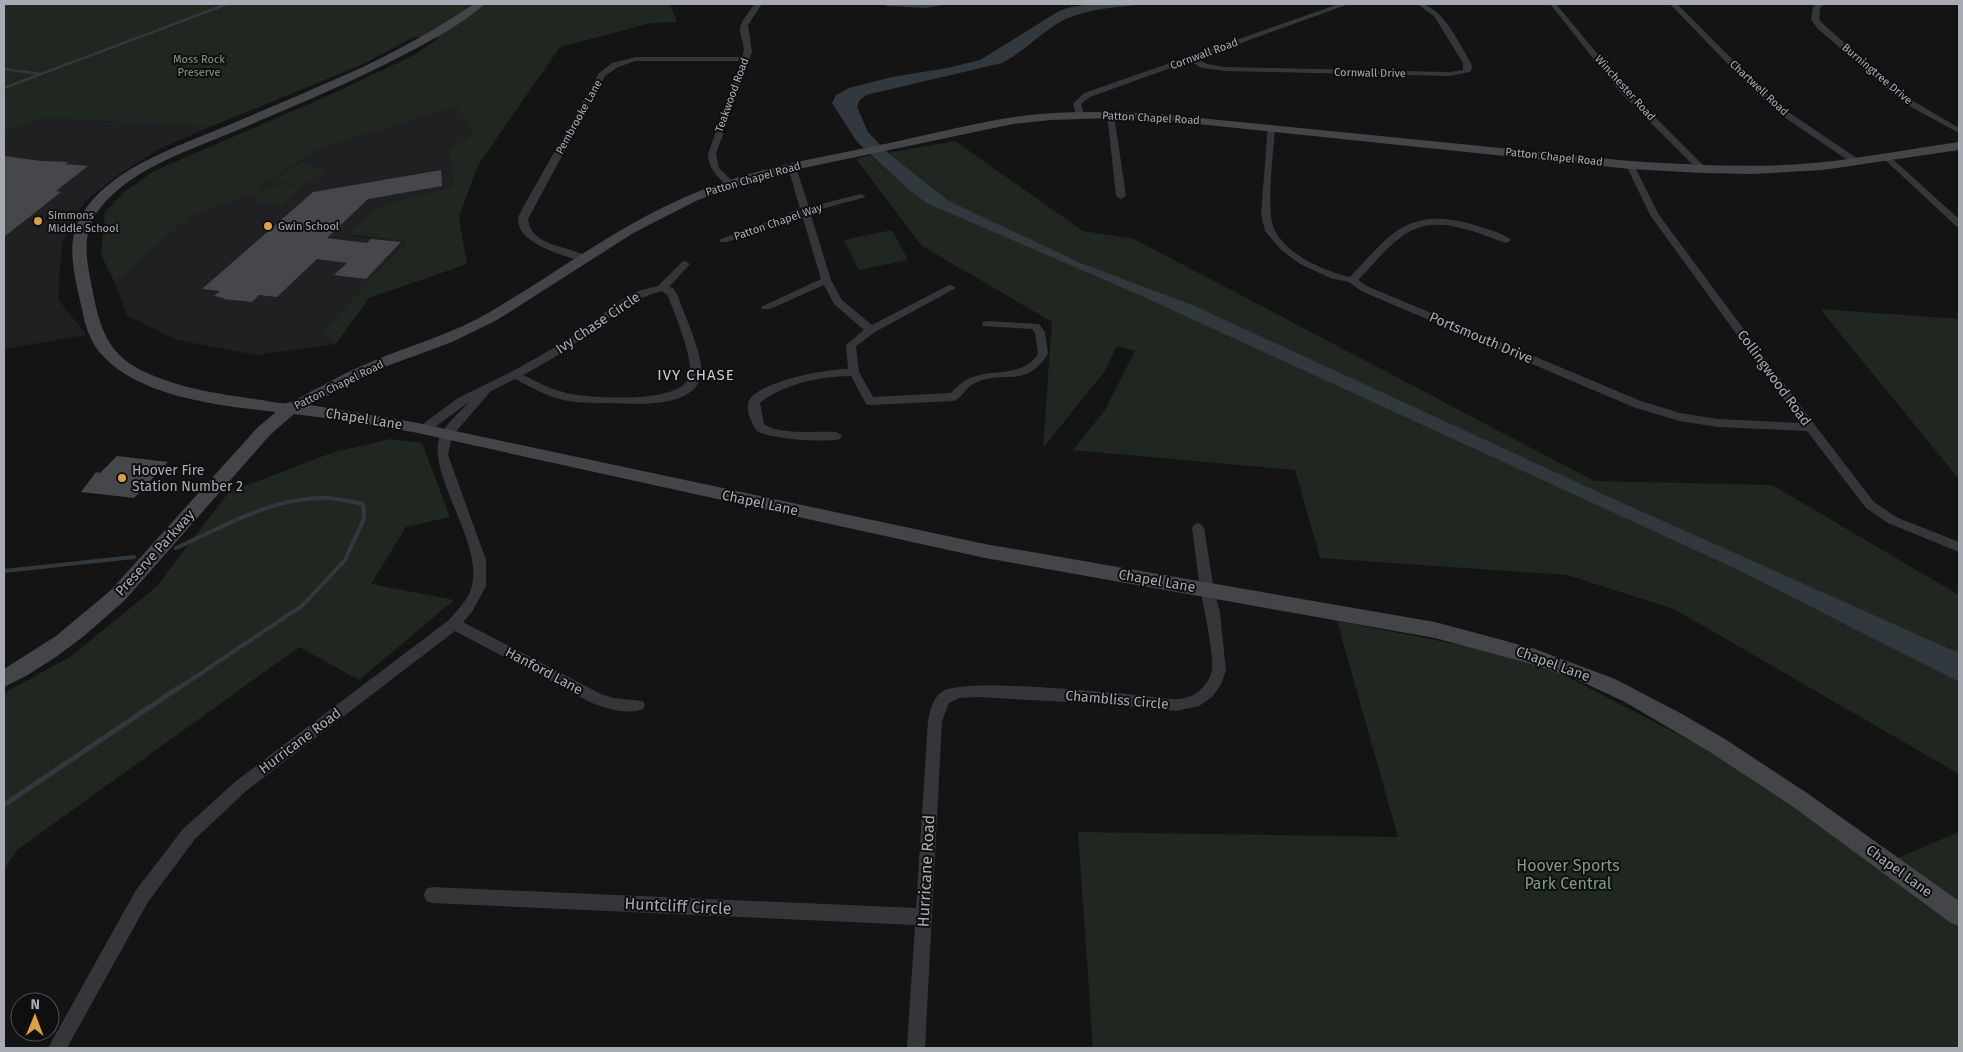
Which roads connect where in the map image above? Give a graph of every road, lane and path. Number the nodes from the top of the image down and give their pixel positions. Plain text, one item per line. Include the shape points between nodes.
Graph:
1 (480, 4) edge
2 (758, 4) edge
3 (887, 4) edge
4 (943, 4) edge
5 (1345, 4) edge
6 (1421, 4) edge
7 (1553, 4) edge
8 (1673, 4) edge
9 (1821, 4) edge
10 (745, 59) junction
11 (1191, 59) junction
12 (1110, 115) junction
13 (1081, 116) junction
14 (1271, 127) junction
15 (1959, 131) edge
16 (1959, 146) edge
17 (1887, 157) junction
18 (1855, 161) junction
19 (1630, 165) junction
20 (792, 167) junction
21 (1702, 169) junction
22 (730, 184) junction
23 (1121, 196) dead end
24 (862, 197) dead end
25 (804, 211) junction
26 (1959, 224) edge
27 (724, 240) dead end
28 (1506, 240) dead end
29 (585, 259) junction
30 (685, 264) dead end
31 (826, 280) junction
32 (1352, 280) junction
33 (662, 288) junction
34 (952, 288) dead end
35 (766, 307) dead end
36 (987, 324) dead end
37 (871, 330) junction
38 (854, 372) junction
39 (515, 374) junction
40 (486, 390) junction
41 (290, 409) junction
42 (1810, 427) junction
43 (423, 430) junction
44 (446, 435) junction
45 (836, 436) dead end
46 (1198, 528) dead end
47 (1959, 547) edge
48 (1207, 590) junction
49 (454, 624) junction
50 (4, 679) edge
51 (944, 697) joint
52 (638, 705) dead end
53 (432, 894) dead end
54 (1959, 915) edge
55 (923, 917) junction
56 (57, 1048) edge
57 (916, 1048) edge

1 - 41 street, Patton Chapel Road via 391,56 147,166 105,194 80,230 78,247 94,331 108,353 129,371 195,394
2 - 10 street, Teakwood Road via 745,24 749,46
3 - 4 street
5 - 11 street, Cornwall Road
6 - 11 street, Cornwall Drive via 1437,15 1467,63 1466,72 1225,69 1205,66
7 - 21 street, Winchester Road via 1624,90
8 - 18 street, Chartwell Road via 1759,91 1787,115
9 - 15 street, Burningtree Drive via 1817,7 1815,19 1820,26 1905,100
10 - 22 street, Teakwood Road via 711,159
10 - 29 street, Pembrooke Lane via 636,59 614,65 602,74 523,220 530,236
11 - 13 street, Cornwall Road via 1087,95 1077,104
12 - 13 street, Patton Chapel Road
12 - 14 street, Patton Chapel Road
12 - 23 street
13 - 20 street, Patton Chapel Road via 1013,122
14 - 19 street, Patton Chapel Road
14 - 32 street, Portsmouth Drive via 1266,214 1270,231 1283,247 1303,262 1333,276
16 - 17 street, Patton Chapel Road
17 - 18 street, Patton Chapel Road
17 - 26 street
18 - 21 street, Patton Chapel Road via 1753,170
19 - 21 street, Patton Chapel Road
19 - 42 street, Collingwood Road via 1655,215
20 - 22 street, Patton Chapel Road
20 - 25 street
22 - 29 street, Patton Chapel Road via 657,214
24 - 25 street, Patton Chapel Way
25 - 27 street, Patton Chapel Way
25 - 31 street
28 - 32 street via 1474,227 1446,222 1410,226
29 - 41 street, Patton Chapel Road via 470,329 374,366
30 - 33 street
31 - 35 street
31 - 37 street via 838,302
32 - 42 street, Portsmouth Drive via 1365,289 1637,404 1679,417 1718,423
33 - 39 street, Ivy Chase Circle via 630,299 565,346
33 - 39 street via 673,296 698,373 694,381 679,393 670,398 647,401 568,397 536,386
34 - 37 street
36 - 38 street via 1035,326 1040,332 1043,354 1036,366 1024,371 975,378 960,387 954,397 870,401
37 - 38 street via 851,345
38 - 45 street via 834,372 797,380 759,396 754,402 760,428 765,431 785,435
39 - 40 street, Ivy Chase Circle
40 - 43 street, Ivy Chase Circle via 462,401
40 - 44 street, Ivy Chase Circle
41 - 43 street, Chapel Lane via 332,413
41 - 50 street, Preserve Parkway via 264,432 118,596 51,650
42 - 47 street, Collingwood Road via 1870,505 1892,520
43 - 44 street, Chapel Lane
44 - 48 street, Chapel Lane via 986,551
44 - 49 street, Hurricane Road via 442,455 480,560 481,576 474,596
46 - 48 street, Chambliss Circle
48 - 51 street, Chambliss Circle via 1213,613 1219,671 1207,692 1194,702 1176,705 977,691 956,692
48 - 54 street, Chapel Lane via 1481,640 1579,672 1631,696 1789,791
49 - 52 street, Hanford Lane via 597,699 613,704
49 - 56 street, Hurricane Road via 241,786 189,834 142,896
51 - 55 street, Hurricane Road via 938,705 935,721
53 - 55 street, Huntcliff Circle
55 - 57 street, Hurricane Road

